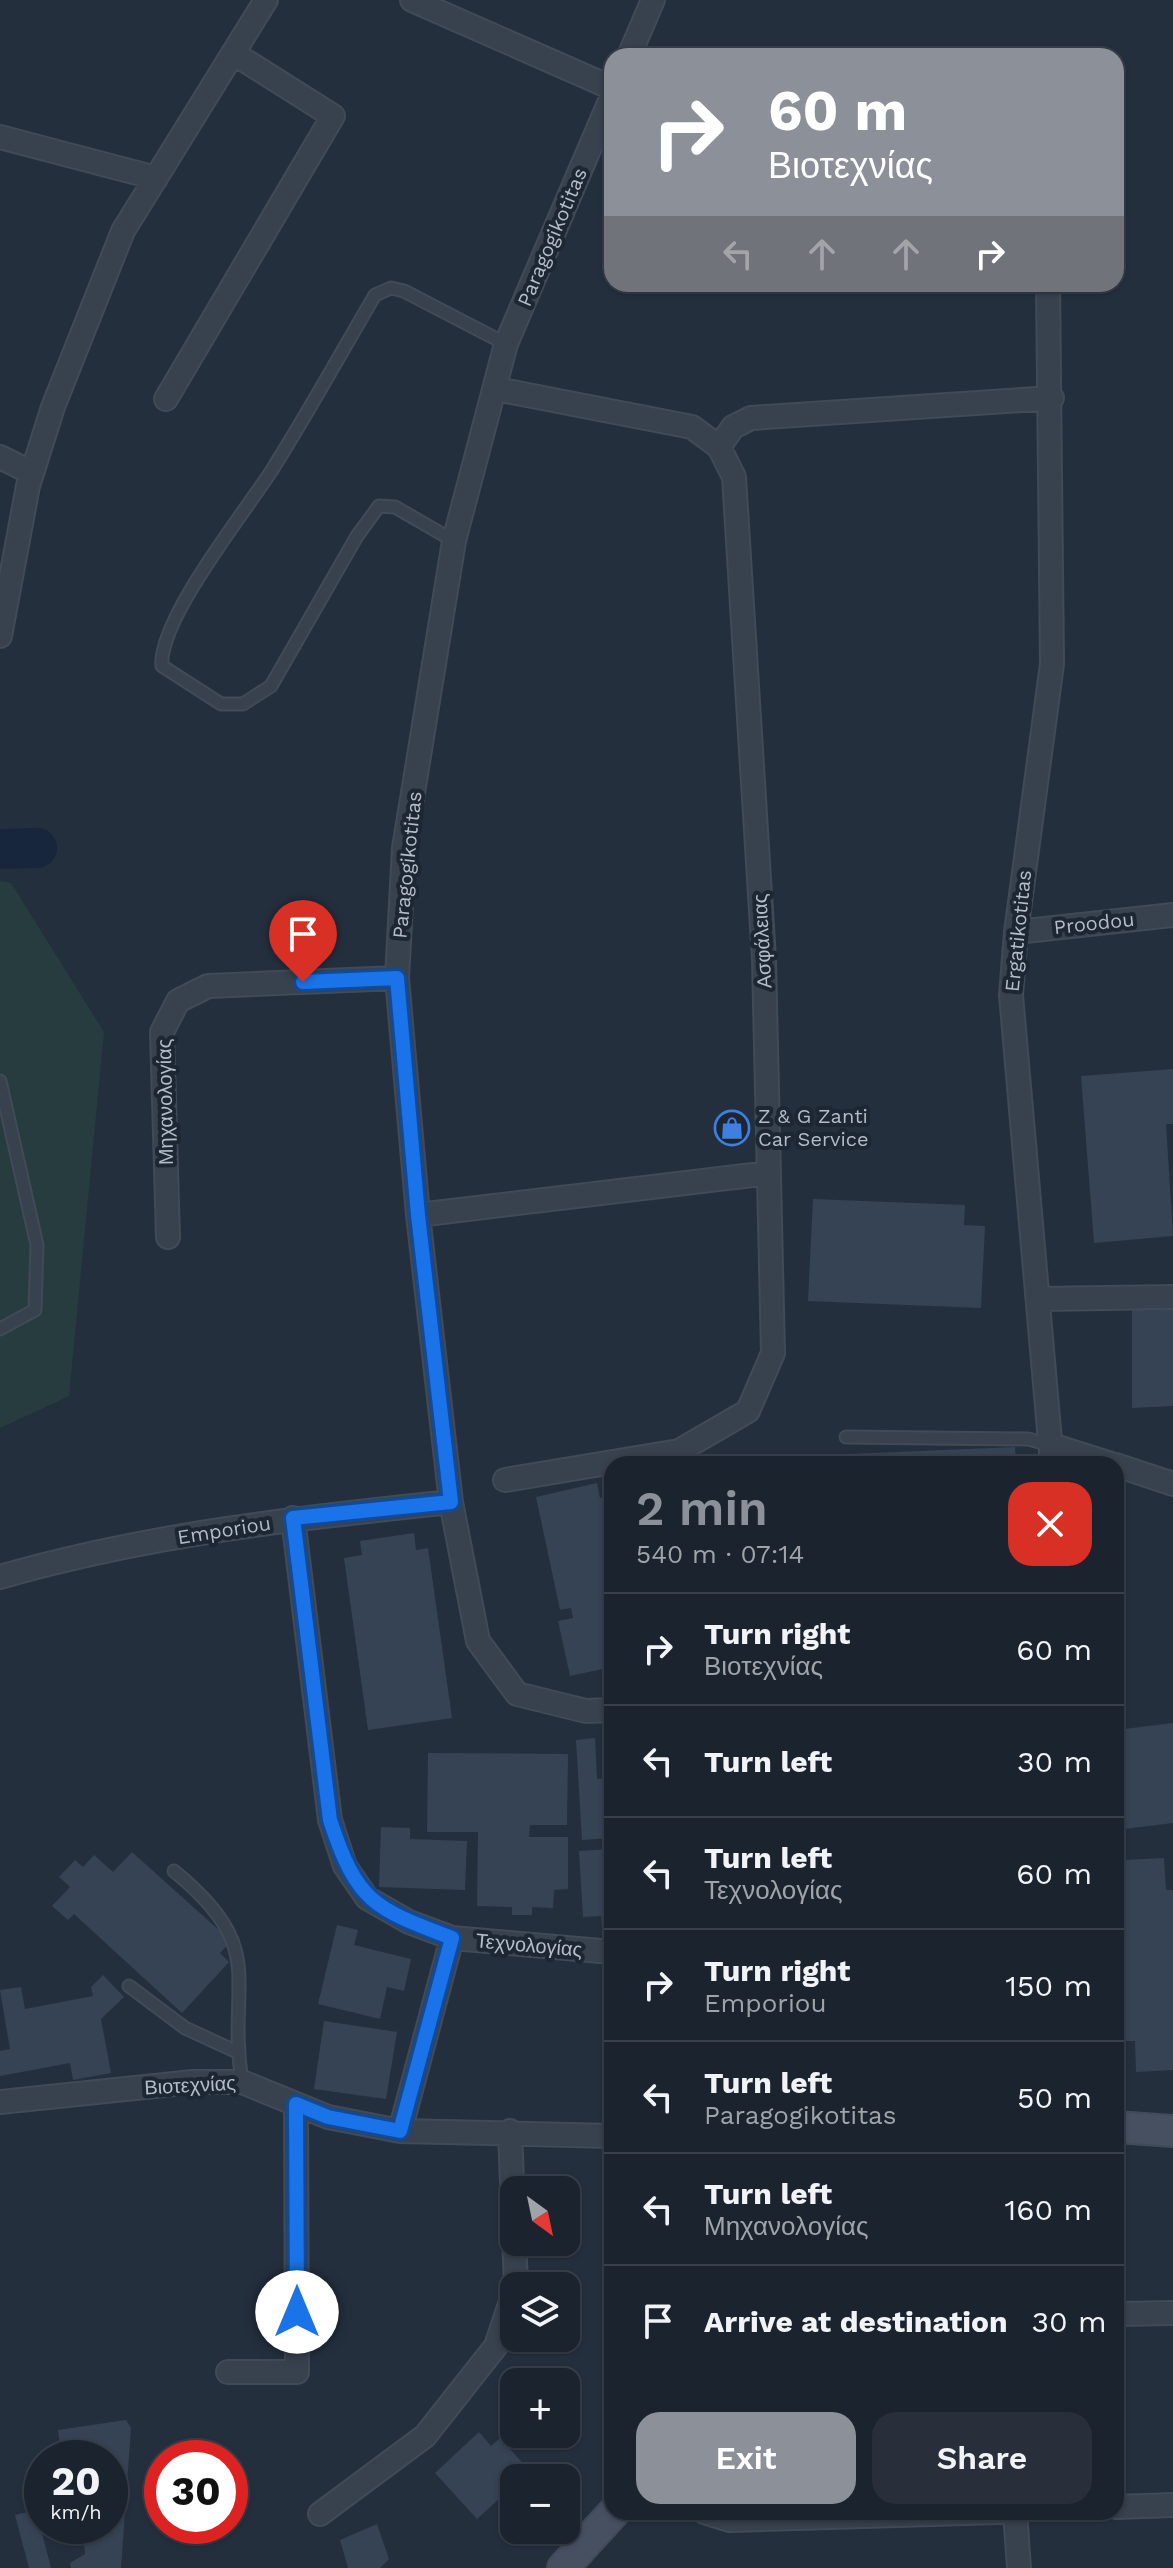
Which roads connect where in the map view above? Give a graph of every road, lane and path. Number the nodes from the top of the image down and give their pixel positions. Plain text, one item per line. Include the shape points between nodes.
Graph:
1 (266, 0) edge
2 (412, 0) edge
3 (653, 0) edge
4 (632, 48) edge
5 (233, 53) junction
6 (604, 84) edge
7 (604, 115) edge
8 (0, 137) edge
9 (156, 178) junction
10 (1048, 292) edge
11 (506, 344) junction
12 (496, 389) junction
13 (1052, 398) junction
14 (166, 399) dead end
15 (719, 447) junction
16 (0, 457) edge
17 (32, 473) junction
18 (454, 541) junction
19 (0, 636) edge
20 (1173, 915) edge
21 (1016, 932) junction
22 (397, 978) junction
23 (0, 1081) edge
24 (769, 1173) junction
25 (418, 1215) junction
26 (168, 1237) dead end
27 (1173, 1297) edge
28 (1038, 1299) junction
29 (0, 1329) edge
30 (846, 1437) dead end
31 (1052, 1454) edge
32 (649, 1456) edge
33 (604, 1464) edge
34 (1124, 1468) edge
35 (505, 1480) dead end
36 (1173, 1484) edge
37 (451, 1502) junction
38 (293, 1518) junction
39 (0, 1577) edge
40 (604, 1710) edge
41 (174, 1871) dead end
42 (452, 1938) junction
43 (604, 1951) edge
44 (129, 1986) dead end
45 (237, 2052) junction
46 (242, 2082) junction
47 (0, 2102) edge
48 (296, 2104) junction
49 (1124, 2128) edge
50 (400, 2131) junction
51 (510, 2131) junction
52 (1173, 2131) edge
53 (604, 2136) edge
54 (515, 2272) edge
55 (1173, 2313) edge
56 (1124, 2314) edge
57 (500, 2334) edge
58 (228, 2372) dead end
59 (1173, 2505) edge
60 (1124, 2507) edge
61 (320, 2514) dead end
62 (607, 2520) edge
63 (1016, 2520) edge
64 (563, 2568) edge
65 (1019, 2568) edge

1 - 5 street
2 - 6 street
3 - 4 street
5 - 9 street
5 - 14 street via 333,116
7 - 11 street, Paragogikotitas
8 - 9 street
9 - 17 street via 123,231
10 - 13 street, Ergatikotitas
11 - 12 street, Paragogikotitas
11 - 18 lane via 404,291 391,288 375,295 273,468 189,594 161,651 162,666 221,704 243,704 271,686 379,506 395,507
12 - 15 street via 692,427
12 - 18 street, Paragogikotitas
13 - 15 street via 751,418 733,427
13 - 21 street, Ergatikotitas via 1052,664
15 - 24 street, Ασφάλειας via 734,477 764,959
16 - 17 street
17 - 19 street
18 - 22 street, Paragogikotitas via 404,848
20 - 21 street, Proodou
21 - 28 street, Ergatikotitas via 1011,995
22 - 25 street, Paragogikotitas
22 - 26 street, Μηχανολογίας via 208,986 178,1001 162,1032
23 - 29 lane via 37,1245 35,1310
24 - 25 street
24 - 32 street, Ασφάλειας via 773,1353 748,1411 679,1451
25 - 37 street, Paragogikotitas
27 - 28 street
28 - 31 street, Ergatikotitas
30 - 31 lane via 1028,1439
33 - 35 street, Ασφάλειας
34 - 36 street
37 - 38 street, Emporiou
37 - 40 street, Paragogikotitas via 478,1641 517,1694
38 - 39 street, Emporiou via 90,1551
38 - 42 street, Τεχνολογίας via 330,1820 345,1866 367,1898
41 - 45 lane via 213,1905 234,1943 242,1979
42 - 43 street, Τεχνολογίας
42 - 50 street
44 - 45 lane via 185,2028
45 - 46 lane
46 - 47 street, Βιοτεχνίας via 193,2082
46 - 48 street, Βιοτεχνίας
48 - 50 street, Βιοτεχνίας via 328,2117
48 - 58 street via 297,2372
49 - 52 street
50 - 51 street, Βιοτεχνίας
51 - 53 street, Βιοτεχνίας
51 - 54 street
55 - 56 street
57 - 61 street via 425,2436
59 - 60 street
62 - 64 street
63 - 65 street

